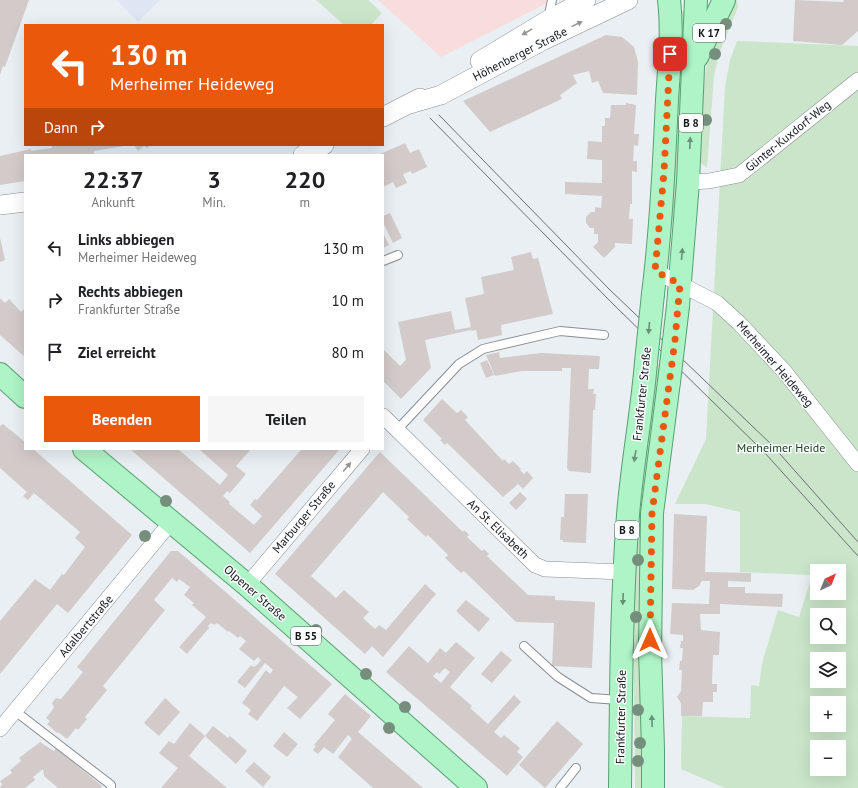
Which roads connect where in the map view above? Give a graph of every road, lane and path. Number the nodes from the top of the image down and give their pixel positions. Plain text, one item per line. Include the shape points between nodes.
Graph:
1 (552, 0) edge
2 (586, 0) edge
3 (628, 0) edge
4 (669, 0) edge
5 (696, 0) edge
6 (724, 0) edge
7 (548, 20) junction
8 (694, 65) junction
9 (858, 80) edge
10 (410, 104) junction
11 (384, 117) edge
12 (322, 146) edge
13 (305, 154) edge
14 (688, 182) junction
15 (24, 202) edge
16 (0, 205) edge
17 (398, 255) dead end
18 (384, 261) edge
19 (655, 271) junction
20 (680, 284) junction
21 (604, 336) dead end
22 (0, 374) edge
23 (24, 396) edge
24 (388, 422) edge
25 (85, 450) edge
26 (361, 450) edge
27 (858, 464) edge
28 (171, 522) junction
29 (624, 572) junction
30 (247, 585) junction
31 (524, 646) dead end
32 (621, 700) junction
33 (15, 711) junction
34 (0, 729) edge
35 (653, 749) junction
36 (576, 768) dead end
37 (111, 788) edge
38 (476, 788) edge
39 (560, 788) edge
40 (620, 788) edge
41 (652, 788) edge
42 (657, 788) edge

1 - 7 lane
2 - 7 street, Höhenberger Straße
10 -> 3 street, Höhenberger Straße via 441,95 542,41
4 - 19 main road, Frankfurter Straße / B 8 via 671,30 664,172
5 - 8 main road, Frankfurter Straße / B 8
6 - 8 main road, K 17
7 -> 10 street, Höhenberger Straße
14 -> 8 main road, Frankfurter Straße / B 8
9 - 14 street, Günter-Kuxdorf-Weg via 739,175
10 - 11 street, Höhenberger Straße
12 - 13 street
20 -> 14 main road, Frankfurter Straße / B 8
15 - 16 street
17 - 18 lane
19 - 20 street, Merheimer Heideweg
19 -> 29 main road, Frankfurter Straße / B 8, bridge via 643,400 629,500
20 - 27 street, Merheimer Heideweg via 717,303 755,338
35 -> 20 main road, Frankfurter Straße / B 8, bridge via 650,651 652,513
21 - 24 lane, An St. Elisabeth via 560,331 483,349 459,364
22 - 23 main road
24 - 29 street, An St. Elisabeth via 536,565 545,568
25 - 28 main road, Olpener Straße / B 55
30 -> 26 street, Marburger Straße
28 - 30 main road, Olpener Straße / B 55
28 - 33 street, Adalbertstraße
29 -> 32 main road, Frankfurter Straße / B 8
30 - 38 main road, Olpener Straße / B 55
31 - 32 lane via 558,677 591,698
32 - 40 main road, Frankfurter Straße / B 8
33 - 34 street, Adalbertstraße
33 - 37 lane via 111,785
35 - 41 main road, Frankfurter Straße / B 8
35 - 42 main road
36 - 39 lane

